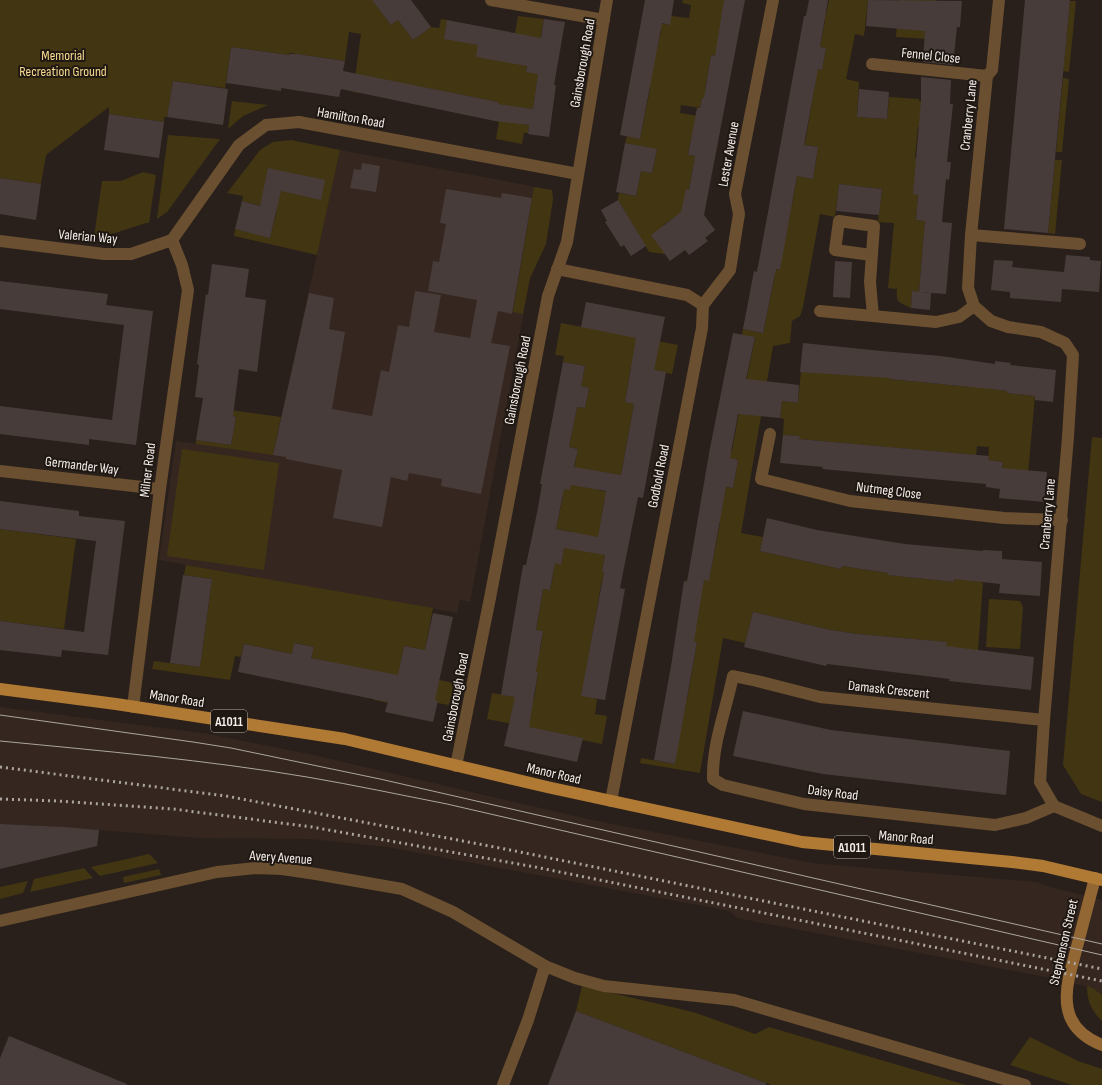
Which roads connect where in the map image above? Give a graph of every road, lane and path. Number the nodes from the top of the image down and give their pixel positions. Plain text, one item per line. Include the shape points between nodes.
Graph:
1 (491, 0) edge
2 (607, 0) edge
3 (773, 0) edge
4 (999, 0) edge
5 (604, 20) junction
6 (872, 64) dead end
7 (987, 76) junction
8 (578, 174) junction
9 (971, 235) junction
10 (172, 240) junction
11 (0, 241) edge
12 (1080, 244) dead end
13 (871, 255) dead end
14 (558, 269) junction
15 (703, 305) junction
16 (974, 306) junction
17 (820, 311) dead end
18 (873, 316) junction
19 (770, 434) dead end
20 (0, 471) edge
21 (160, 489) junction
22 (1062, 520) junction
23 (733, 676) joint
24 (0, 689) edge
25 (133, 707) junction
26 (1044, 720) junction
27 (456, 766) junction
28 (611, 801) junction
29 (1054, 806) junction
30 (1102, 826) edge
31 (1098, 879) edge
32 (0, 921) edge
33 (545, 966) junction
34 (1102, 1045) edge
35 (503, 1085) edge
36 (1025, 1085) edge

1 - 5 street
2 - 5 street, Gainsborough Road
3 - 15 street, Lester Avenue via 735,194 738,214 730,270
4 - 7 street, Cranberry Lane via 992,70
5 - 8 street, Gainsborough Road
6 - 7 street, Fennel Close
7 - 9 street, Cranberry Lane
8 - 10 street, Hamilton Road via 299,122 266,125 239,145
8 - 14 street, Gainsborough Road via 567,242
9 - 12 street
9 - 16 street, Cranberry Lane via 968,288
10 - 11 street, Valerian Way via 131,254 104,254
10 - 21 street, Milner Road via 188,290
13 - 18 street
14 - 15 street via 687,295
14 - 27 street, Gainsborough Road via 548,296
15 - 28 street, Godbold Road via 702,328
16 - 18 street via 959,317 936,322
16 - 22 street, Cranberry Lane via 991,321 1008,327 1041,332 1065,343 1073,355
17 - 18 street
19 - 22 street, Nutmeg Close via 761,479 850,501 1004,518
20 - 21 street, Germander Way
21 - 25 street, Milner Road
22 - 26 street, Cranberry Lane
23 - 26 street, Damask Crescent via 820,697
23 - 29 street, Daisy Road via 712,768 713,779 723,785 804,804 995,825 1026,818
24 - 25 main road, Manor Road / A1011
25 - 27 main road, Manor Road / A1011 via 345,739
26 - 29 street, Cranberry Lane via 1040,782
27 - 28 main road, Manor Road / A1011
28 - 31 main road, Manor Road / A1011 via 802,842 1012,862 1043,866
29 - 30 street
31 - 34 main road, Stephenson Street via 1088,903 1066,990 1066,1001 1071,1019 1081,1033
32 - 33 street, Avery Avenue via 217,872 256,868 282,869 402,889 454,912
33 - 35 street
33 - 36 street, Avery Avenue via 604,986 734,1000

